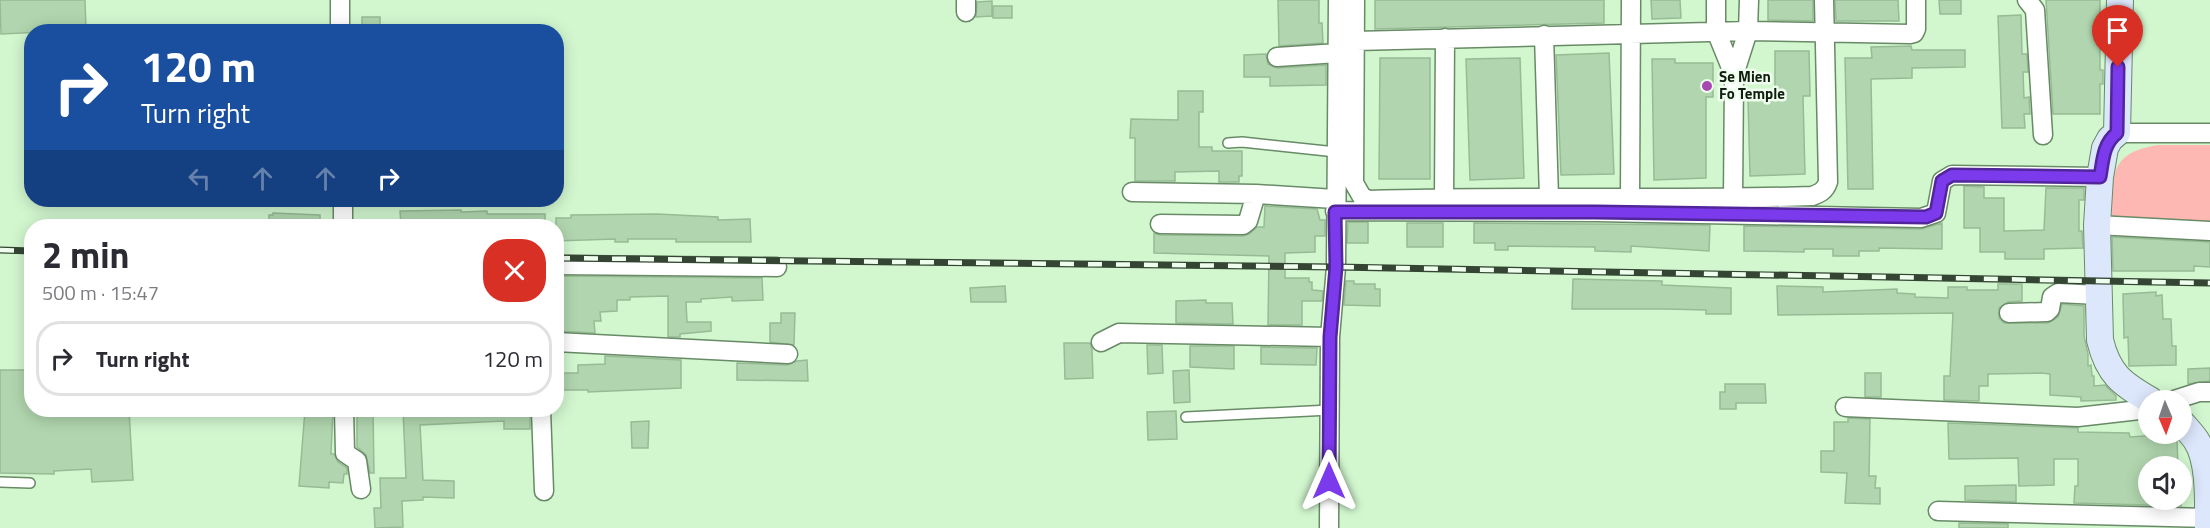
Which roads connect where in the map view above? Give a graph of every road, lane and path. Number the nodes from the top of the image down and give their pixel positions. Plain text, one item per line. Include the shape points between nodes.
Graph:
1 (340, 0) edge
2 (1338, 0) edge
3 (1355, 0) edge
4 (1630, 0) edge
5 (1716, 0) edge
6 (1749, 0) edge
7 (1824, 0) edge
8 (1916, 0) edge
9 (2027, 0) edge
10 (2120, 0) edge
11 (340, 24) edge
12 (1748, 31) junction
13 (1630, 32) junction
14 (1716, 32) junction
15 (1824, 32) junction
16 (1544, 35) junction
17 (1445, 38) junction
18 (1356, 41) junction
19 (1338, 53) junction
20 (1277, 57) dead end
21 (1734, 75) junction
22 (2117, 133) junction
23 (2210, 133) edge
24 (2043, 135) dead end
25 (1228, 143) dead end
26 (1336, 152) junction
27 (2100, 177) junction
28 (1132, 192) dead end
29 (1256, 194) junction
30 (1444, 198) junction
31 (1549, 198) junction
32 (1630, 198) junction
33 (1733, 199) junction
34 (1335, 205) junction
35 (1160, 224) dead end
36 (2097, 225) junction
37 (2210, 231) edge
38 (564, 265) edge
39 (777, 267) dead end
40 (2098, 295) junction
41 (2009, 313) dead end
42 (1330, 337) junction
43 (564, 342) edge
44 (1101, 342) dead end
45 (788, 354) dead end
46 (2138, 392) edge
47 (2210, 392) edge
48 (2192, 394) edge
49 (1845, 407) dead end
50 (1330, 410) junction
51 (2138, 410) edge
52 (344, 417) edge
53 (540, 417) edge
54 (1186, 417) dead end
55 (2192, 435) edge
56 (0, 482) edge
57 (30, 483) dead end
58 (361, 489) dead end
59 (544, 491) dead end
60 (1938, 511) dead end
61 (2209, 514) edge
62 (1329, 528) edge

1 - 11 street
2 - 19 street
3 - 18 street
4 - 13 street
5 - 14 street
6 - 12 street
7 - 15 street
8 - 15 street via 1916,29 1912,34
9 - 24 street via 2035,9
10 - 22 main road
12 - 14 street
12 - 15 street
12 - 21 street
13 - 14 street
13 - 16 street
13 - 32 street
14 - 21 street
15 - 33 street via 1826,187 1812,196
16 - 17 street
16 - 31 street
17 - 18 street
17 - 30 street
18 - 30 street via 1357,189 1369,200
19 - 20 street
19 - 26 street
21 - 33 street
22 - 23 street
22 - 27 main road via 2105,148
25 - 26 lane
26 - 34 street
27 - 34 street via 1952,175 1942,181 1936,213 1921,218
27 - 36 main road
28 - 29 street
29 - 34 street
29 - 35 street via 1244,225
30 - 31 street
31 - 32 street
32 - 33 street
34 - 42 street via 1336,267
36 - 37 street
36 - 40 main road
38 - 39 street
40 - 41 street via 2058,293 2052,297 2047,312
40 - 46 main road via 2104,358 2120,381
42 - 44 street via 1119,333
42 - 50 street
43 - 45 street
47 - 48 street
49 - 51 street via 2078,417
50 - 54 lane
50 - 62 street
52 - 58 street via 345,453 357,461
53 - 59 street
55 - 61 main road via 2202,453
56 - 57 lane
60 - 61 street

